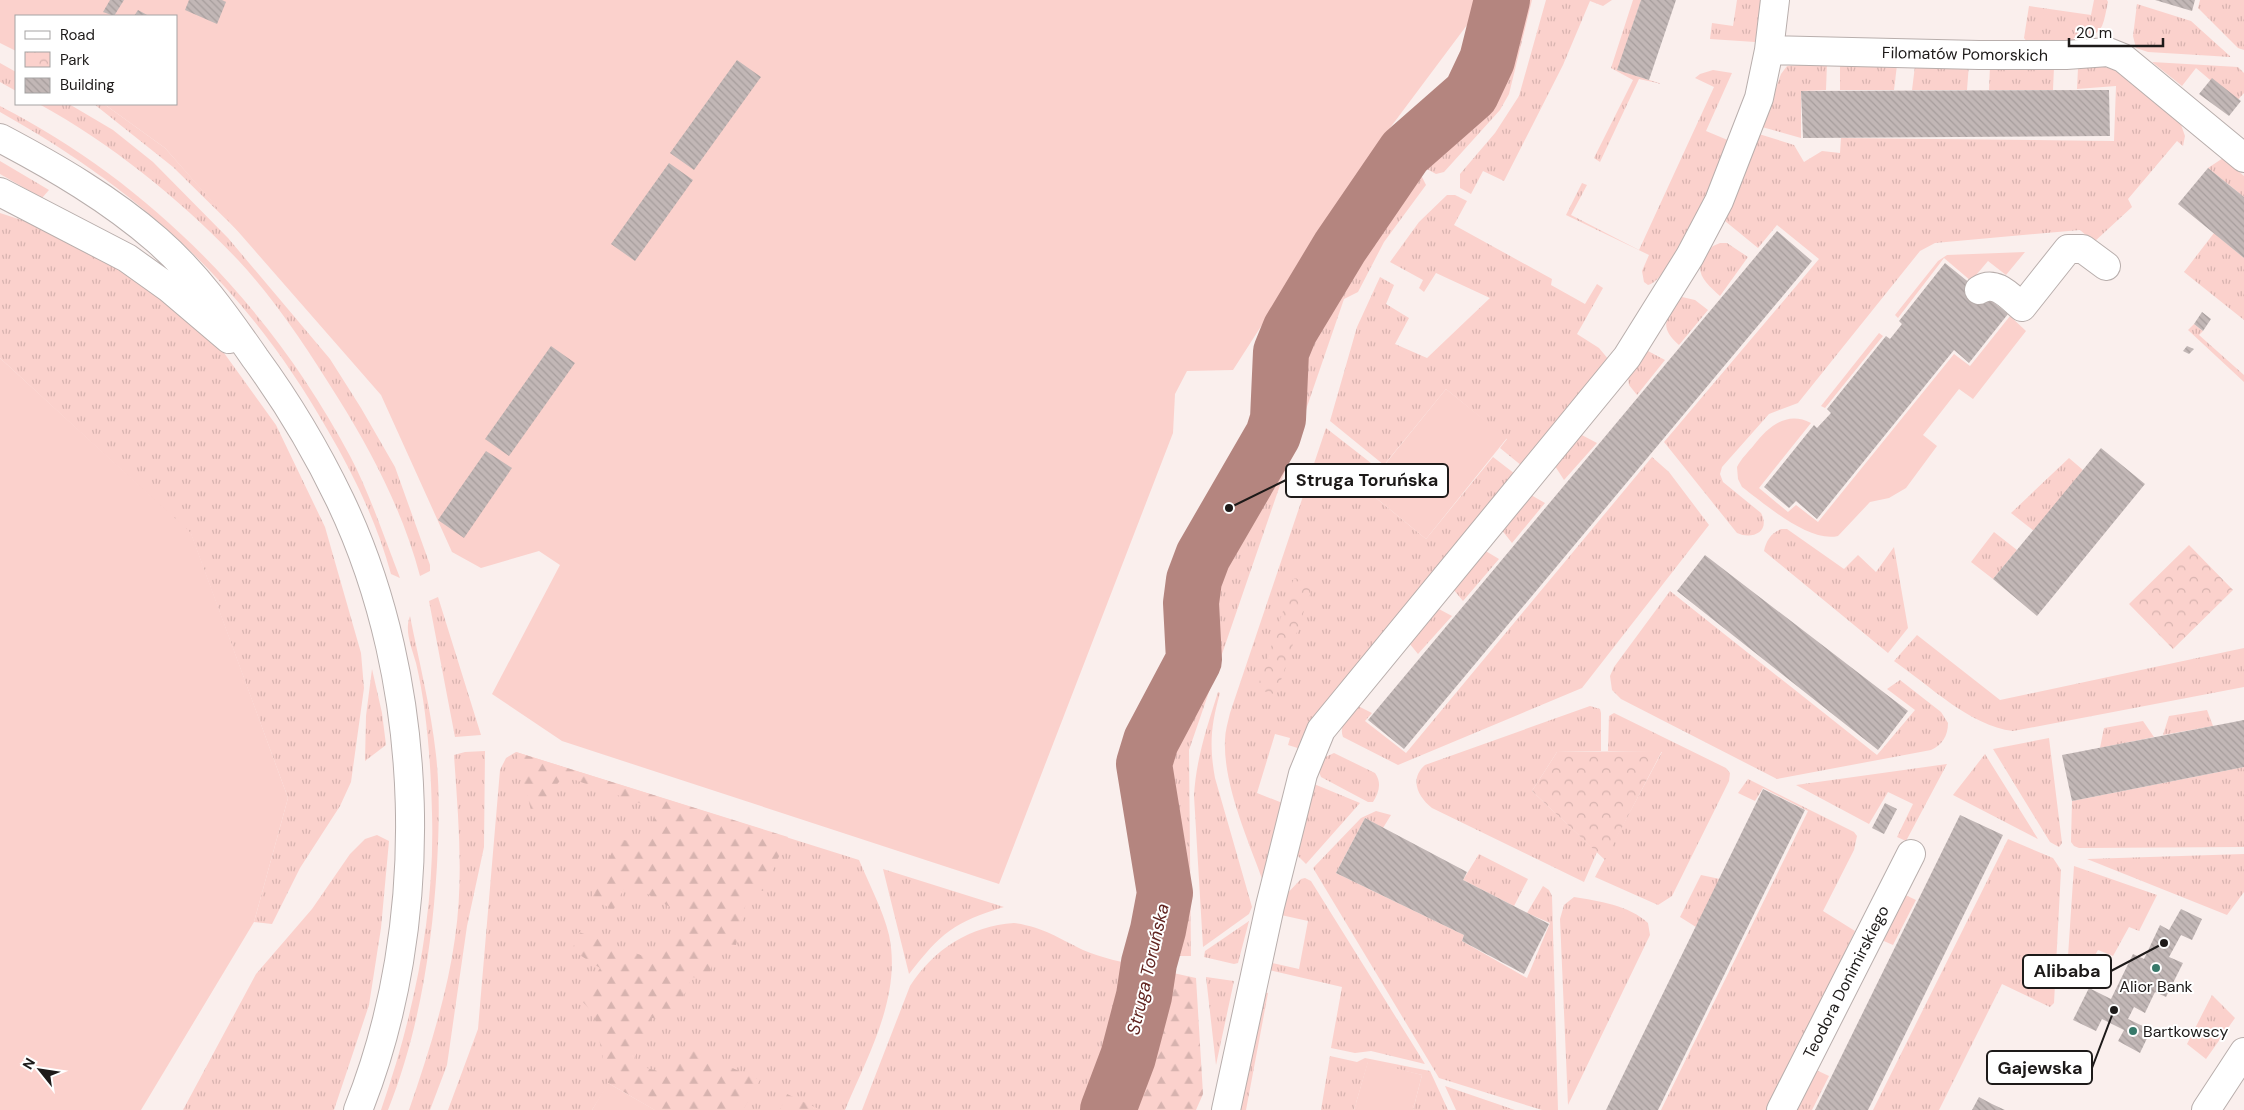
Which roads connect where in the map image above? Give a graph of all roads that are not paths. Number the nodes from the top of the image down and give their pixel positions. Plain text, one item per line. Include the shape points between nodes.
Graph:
1 (1775, 0) edge
2 (1769, 50) junction
3 (0, 138) edge
4 (2244, 158) edge
5 (0, 192) edge
6 (2106, 266) dead end
7 (1979, 290) dead end
8 (268, 376) junction
9 (1911, 854) dead end
10 (2244, 1052) edge
11 (358, 1110) edge
12 (1226, 1110) edge
13 (1781, 1110) edge
14 (2206, 1110) edge

1 - 2 street
2 - 4 street, Filomatów Pomorskich via 1979,55 2108,52 2123,58
2 - 12 street via 1759,98 1718,201 1690,256 1627,357 1321,730 1303,774 1270,906
3 - 8 street via 92,191 156,239 186,267 216,303
5 - 8 street via 127,258 211,322
6 - 7 street via 2082,249 2068,249 2022,308 1994,287
8 - 11 street via 320,460 364,560 397,676 406,741 410,814 404,931 383,1037
9 - 13 street, Teodora Donimirskiego
10 - 14 street

